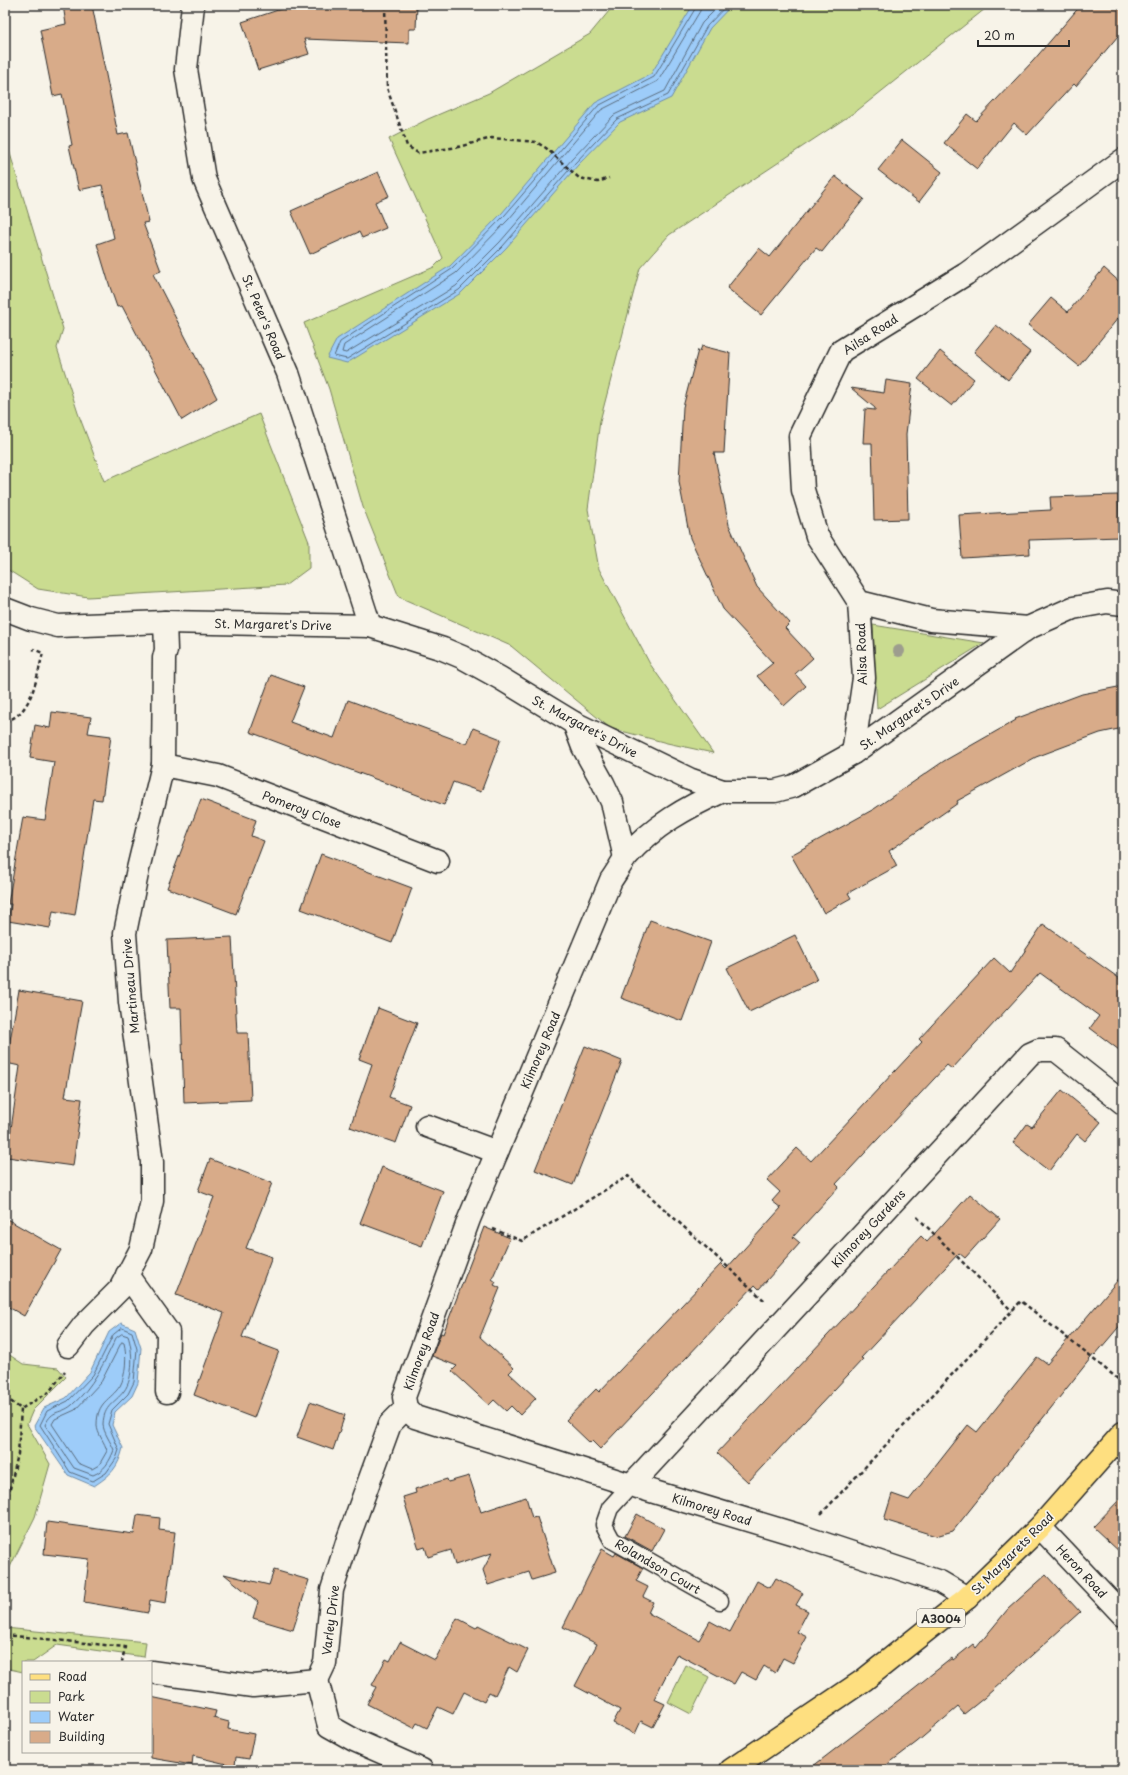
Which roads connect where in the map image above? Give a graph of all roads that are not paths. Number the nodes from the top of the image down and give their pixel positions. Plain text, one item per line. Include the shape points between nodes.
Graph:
1 (193, 5) edge
2 (1123, 160) edge
3 (859, 602) junction
4 (1123, 604) edge
5 (5, 609) edge
6 (165, 622) junction
7 (370, 626) junction
8 (1028, 628) junction
9 (574, 723) junction
10 (852, 753) junction
11 (163, 766) junction
12 (723, 791) junction
13 (625, 858) junction
14 (438, 861) dead end
15 (1123, 1103) edge
16 (427, 1126) dead end
17 (496, 1152) junction
18 (127, 1275) junction
19 (68, 1346) road end
20 (167, 1392) dead end
21 (406, 1408) junction
22 (1123, 1433) edge
23 (631, 1485) junction
24 (1040, 1527) junction
25 (967, 1598) junction
26 (720, 1601) dead end
27 (1123, 1615) edge
28 (152, 1672) edge
29 (317, 1680) junction
30 (422, 1770) edge
31 (731, 1770) edge

1 - 7 street, St. Peter's Road via 186,69 204,180 288,373
2 - 3 street, Ailsa Road via 966,274 841,351 800,436 803,490 817,536
3 - 8 street, Ailsa Road via 931,620
3 - 10 street, Ailsa Road via 864,678
4 - 8 street, St. Margaret's Drive via 1106,602 1073,608
5 - 6 street, St. Margaret's Drive via 58,626
6 - 7 street, St. Margaret's Drive
6 - 11 street, Martineau Drive
7 - 9 street, St. Margaret's Drive via 462,657
8 - 10 street, St. Margaret's Drive
9 - 12 street, St. Margaret's Drive via 689,778
9 - 13 street via 582,747 612,802
10 - 12 street, St. Margaret's Drive via 794,786 775,791
11 - 14 street, Pomeroy Close via 218,776
11 - 18 street, Martineau Drive via 138,868 126,932 130,1002 152,1162 152,1201 141,1249
12 - 13 street, Kilmorey Road via 673,816 641,841
13 - 17 street, Kilmorey Road via 611,880
15 - 23 street, Kilmorey Gardens via 1056,1050 1039,1050 1030,1054
16 - 17 street
17 - 21 street, Kilmorey Road via 404,1397
18 - 19 street, Martineau Drive via 120,1289 84,1325
18 - 20 street via 168,1332
21 - 23 street, Kilmorey Road via 415,1417
21 - 29 street, Varley Drive via 390,1424 348,1539 332,1590 325,1663
22 - 24 main road, St Margarets Road / A3004
23 - 25 street, Kilmorey Road via 801,1536 940,1582
23 - 26 lane, Rolandson Court via 610,1508 604,1525 612,1540
24 - 25 main road, St Margarets Road / A3004
24 - 27 street, Heron Road
25 - 31 main road, St Margarets Road / A3004 via 864,1680
28 - 29 street via 253,1686
29 - 30 street via 329,1726

